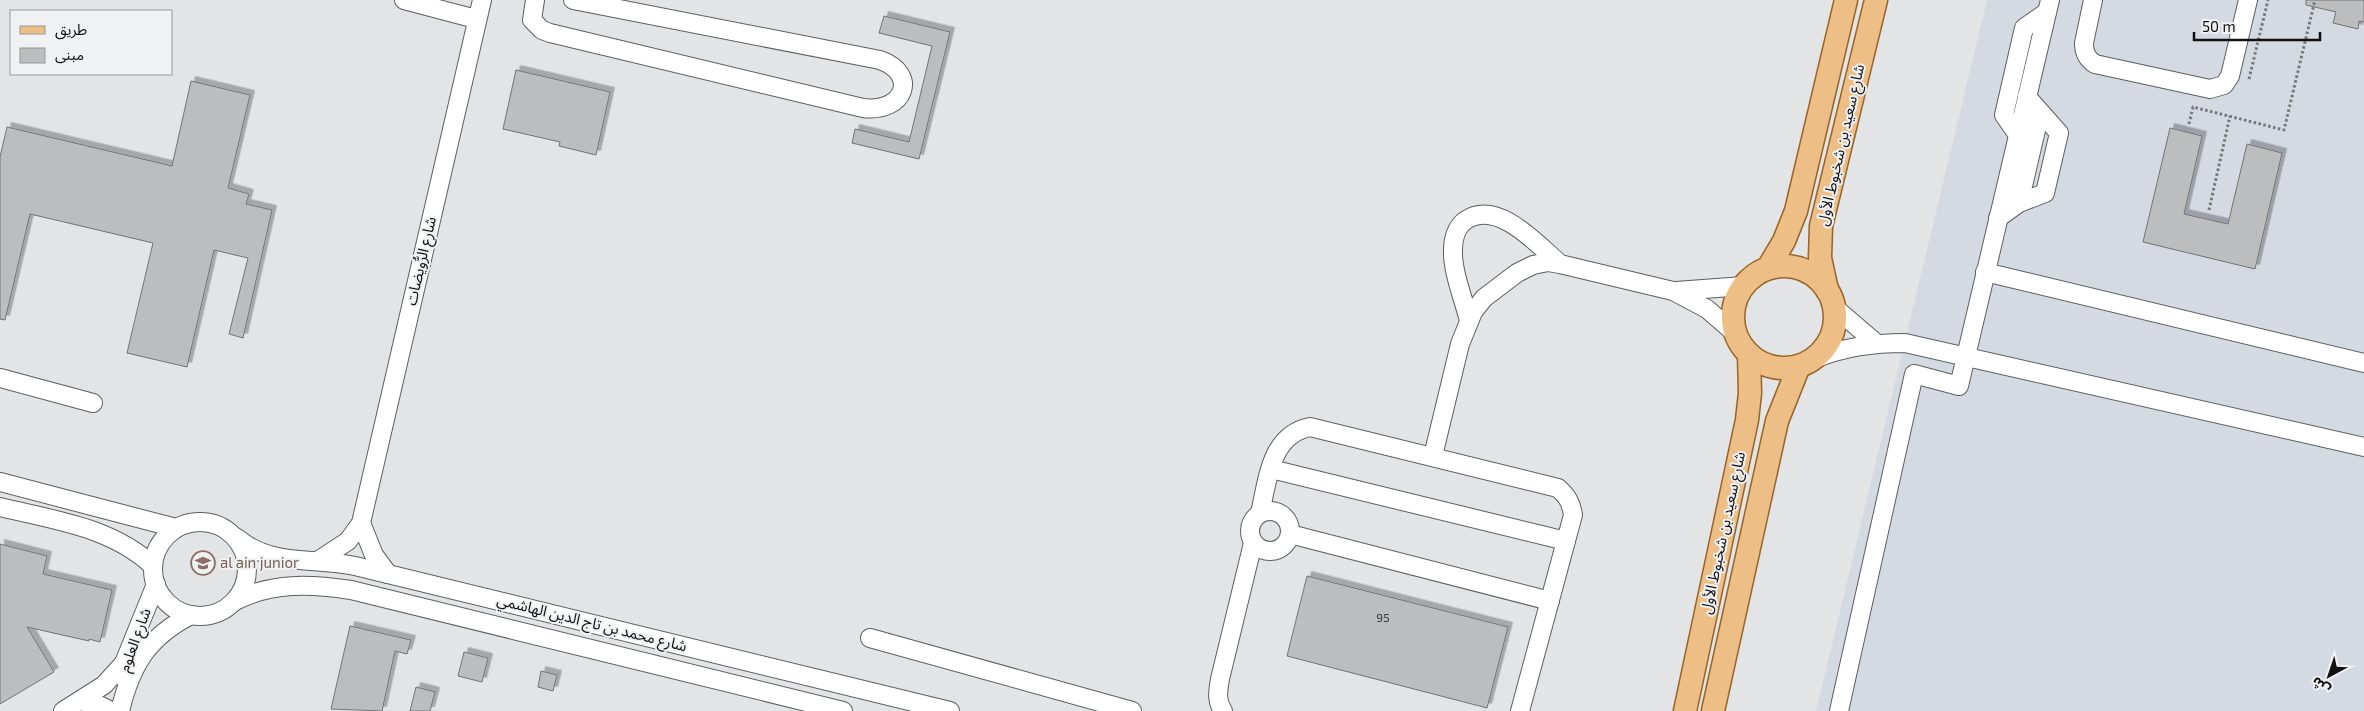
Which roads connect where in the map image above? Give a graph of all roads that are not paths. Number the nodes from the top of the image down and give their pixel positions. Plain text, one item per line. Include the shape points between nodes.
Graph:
1 (404, 0) edge
2 (482, 0) edge
3 (535, 0) edge
4 (573, 0) edge
5 (1846, 0) edge
6 (1876, 0) edge
7 (2093, 0) edge
8 (2248, 0) edge
9 (2048, 6) edge
10 (476, 19) junction
11 (2027, 97) junction
12 (2040, 113) junction
13 (2018, 135) junction
14 (2019, 203) junction
15 (1998, 218) junction
16 (1560, 264) junction
17 (1768, 268) junction
18 (1985, 272) junction
19 (1744, 286) junction
20 (1673, 291) junction
21 (1831, 299) junction
22 (1469, 321) junction
23 (1737, 335) junction
24 (1876, 343) junction
25 (1749, 354) junction
26 (1966, 357) junction
27 (1807, 362) junction
28 (2364, 362) edge
29 (0, 378) edge
30 (93, 404) dead end
31 (2364, 447) edge
32 (1433, 456) junction
33 (1271, 469) junction
34 (0, 482) edge
35 (0, 507) edge
36 (1260, 513) junction
37 (361, 523) junction
38 (176, 528) junction
39 (1290, 534) junction
40 (237, 538) junction
41 (1566, 541) junction
42 (1253, 543) junction
43 (319, 560) junction
44 (153, 566) junction
45 (388, 574) junction
46 (156, 584) junction
47 (235, 601) junction
48 (1550, 601) junction
49 (191, 615) junction
50 (870, 638) dead end
51 (124, 663) junction
52 (80, 702) junction
53 (121, 704) edge
54 (1220, 709) edge
55 (63, 711) edge
56 (110, 711) edge
57 (843, 711) edge
58 (950, 711) edge
59 (1132, 711) edge
60 (1520, 711) edge
61 (1685, 711) edge
62 (1714, 711) edge
63 (1839, 711) edge

1 - 10 street
2 - 10 street, شارع الرُّويضات
3 - 4 street via 532,20 550,33 863,108 886,107 899,99 902,91 903,82 899,74 894,67 880,60
5 - 17 main road, شارع سعيد بن شخبوط الأول via 1796,211
6 - 21 main road, شارع سعيد بن شخبوط الأول via 1821,226 1820,258
7 - 8 street via 2084,43 2086,56 2095,64 2210,89 2224,85 2230,76
9 - 11 street
9 - 13 street via 2024,28 2004,115
10 - 37 street, شارع الرُّويضات
11 - 12 street
11 - 13 street
12 - 14 street
12 - 14 street via 2060,133 2045,193
13 - 15 street
14 - 15 street
15 - 18 street
16 - 20 street
16 - 22 street via 1533,265 1517,273 1484,298
16 - 22 street via 1505,219 1483,214 1465,221 1456,233 1453,251
17 - 19 main road
17 - 21 main road via 1795,268 1808,272
18 - 26 street
18 - 28 street
19 - 20 street
19 - 23 main road via 1736,301 1733,318
20 - 23 street via 1708,309
21 - 24 street
21 - 27 main road via 1835,322 1832,336 1824,348
22 - 32 street via 1460,344
23 - 25 main road
24 - 26 street via 1905,343
24 - 27 street via 1855,346
25 - 27 main road via 1760,362 1786,368
25 - 61 main road, شارع سعيد بن شخبوط الأول via 1748,420
26 - 31 street
26 - 63 street via 1959,386 1914,374
27 - 62 main road, شارع سعيد بن شخبوط الأول via 1777,421
29 - 30 street
32 - 33 street via 1310,427 1293,433 1286,440 1277,450
32 - 41 street via 1558,488 1571,504
33 - 36 street
33 - 41 street
34 - 38 street
35 - 44 street via 99,532 129,546
36 - 39 street via 1272,511 1284,516
36 - 42 street via 1249,530
37 - 43 street, شارع الرُّويضات via 348,541
37 - 45 street via 374,555
38 - 40 street via 188,523 215,524
38 - 44 street via 158,547
39 - 42 street via 1286,544 1277,551 1264,551
39 - 48 street
40 - 43 street, شارع محمد بن تاج الدين الهاشمي via 269,557
40 - 47 street via 244,550 247,577
41 - 48 street
42 - 54 street via 1220,679
43 - 45 street, شارع محمد بن تاج الدين الهاشمي
44 - 46 street
45 - 58 street, شارع محمد بن تاج الدين الهاشمي
46 - 49 street via 169,604
46 - 51 street, شارع العلوم
47 - 49 street via 215,614
47 - 57 street, شارع محمد بن تاج الدين الهاشمي via 278,586 351,590
48 - 60 street
49 - 53 street, شارع العلوم via 174,623 147,647 133,671
50 - 59 street
51 - 52 street via 104,685
51 - 53 street, شارع العلوم
52 - 55 street
52 - 56 street via 91,702

